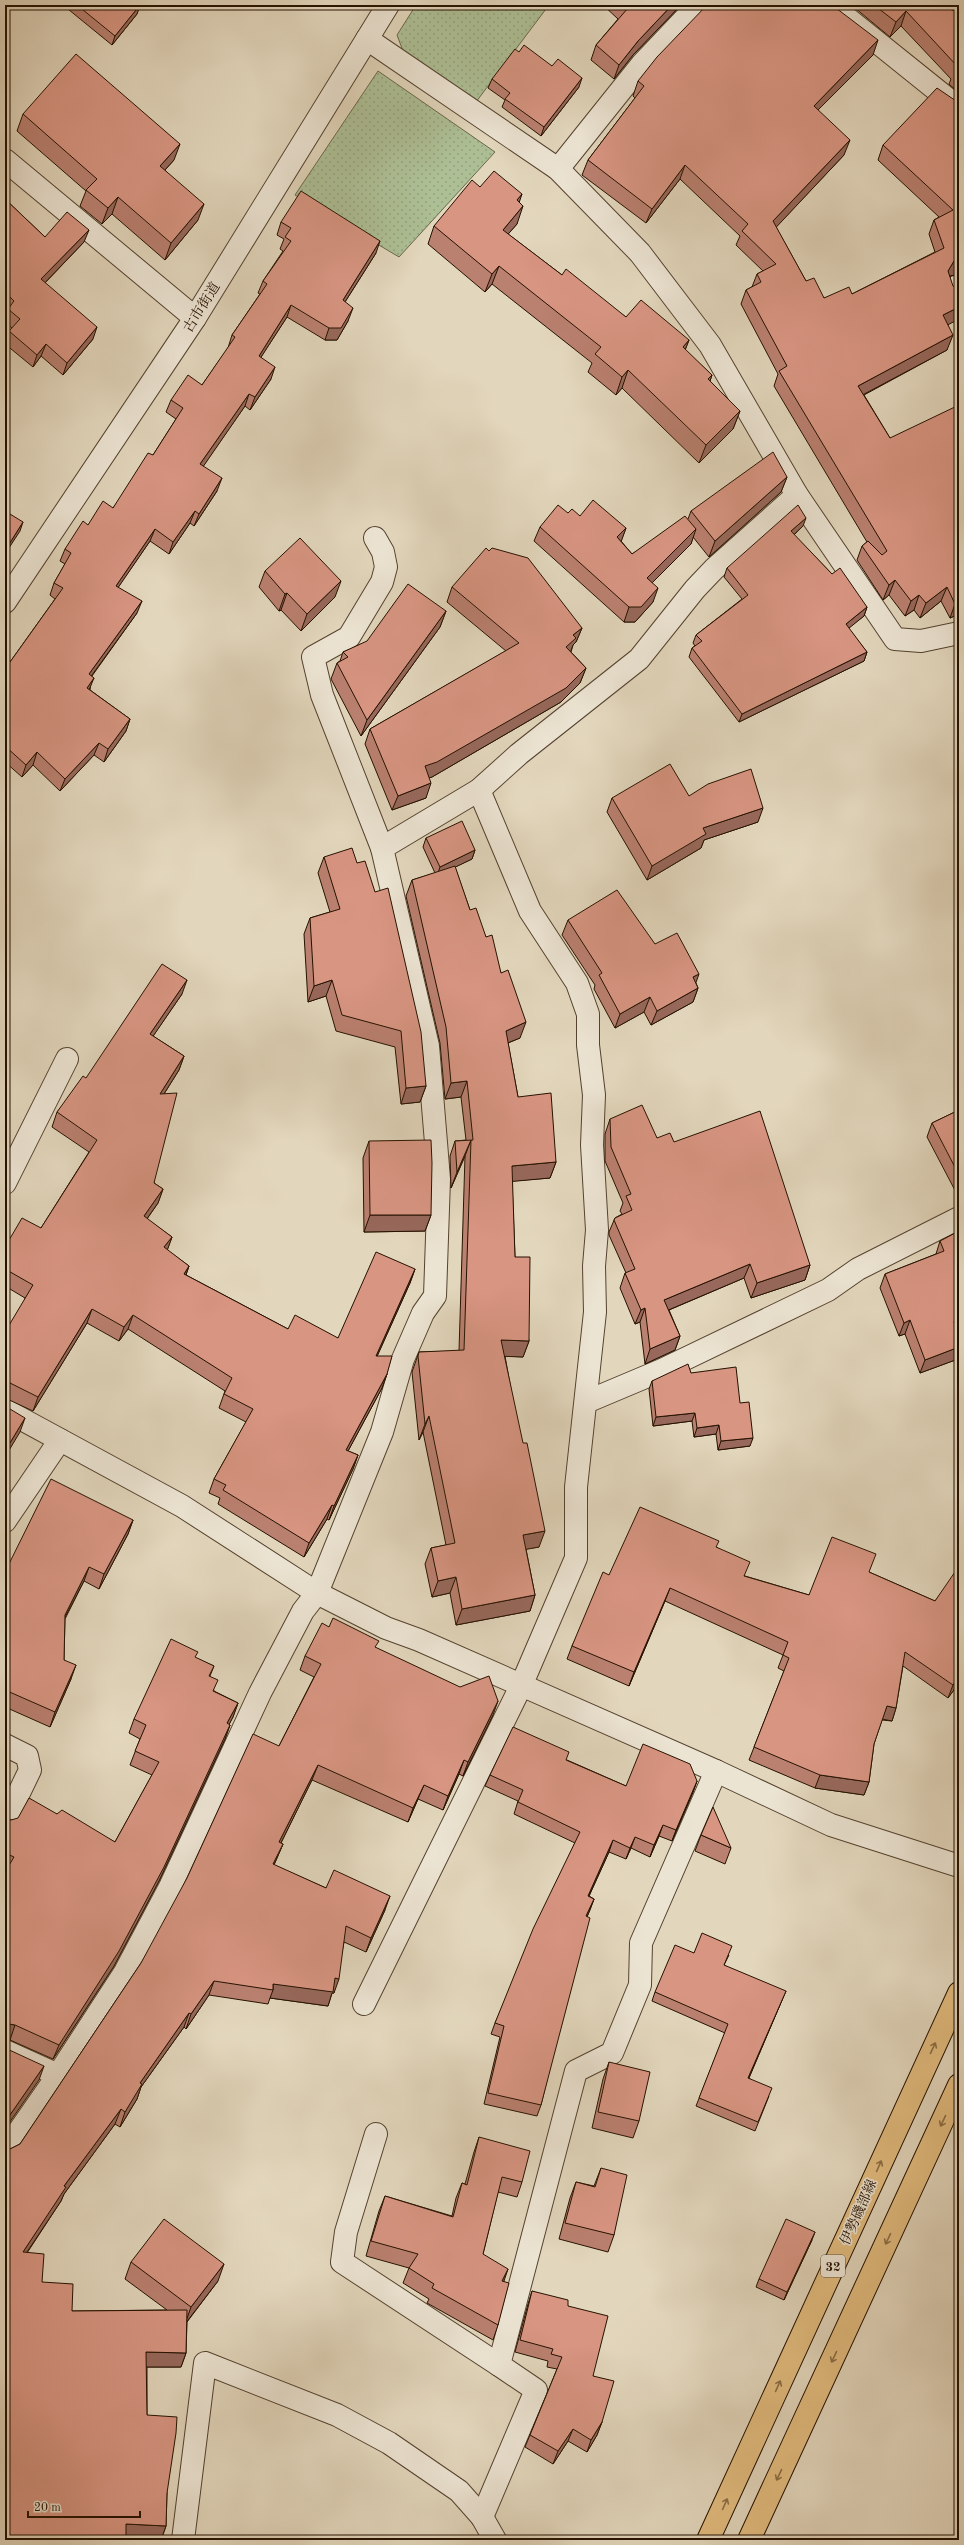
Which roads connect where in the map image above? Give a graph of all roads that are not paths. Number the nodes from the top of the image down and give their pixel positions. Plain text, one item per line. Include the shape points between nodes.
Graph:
1 (388, 5) edge
2 (698, 5) edge
3 (826, 5) edge
4 (367, 39) junction
5 (959, 108) edge
6 (5, 160) edge
7 (558, 169) junction
8 (195, 318) junction
9 (796, 495) junction
10 (374, 538) dead end
11 (5, 602) edge
12 (959, 633) edge
13 (479, 790) junction
14 (382, 848) junction
15 (67, 1059) dead end
16 (5, 1183) edge
17 (959, 1218) edge
18 (586, 1402) junction
19 (5, 1410) edge
20 (60, 1440) junction
21 (5, 1521) edge
22 (317, 1593) junction
23 (521, 1686) junction
24 (5, 1745) edge
25 (716, 1771) junction
26 (5, 1822) edge
27 (959, 1866) edge
28 (959, 1993) edge
29 (364, 2004) dead end
30 (5, 2051) edge
31 (58, 2075) junction
32 (959, 2085) edge
33 (376, 2134) dead end
34 (5, 2151) edge
35 (499, 2365) junction
36 (482, 2517) junction
37 (183, 2540) edge
38 (495, 2540) edge
39 (708, 2540) edge
40 (749, 2540) edge

1 - 4 street, 古市街道
2 - 7 street via 642,64
3 - 5 street via 847,18
4 - 7 street
4 - 8 street, 古市街道
6 - 8 street
7 - 9 street via 640,253 710,345
8 - 11 street, 古市街道
9 - 12 street via 895,640 921,641
9 - 13 street via 714,569 639,659 519,754
10 - 14 street via 384,552 386,567 382,582 349,637 313,657 322,695
13 - 14 street
13 - 18 street via 530,911 577,983 588,1014 588,1045 594,1095 592,1145 597,1230 594,1266 595,1312
14 - 22 street via 428,1046 438,1179 435,1296 423,1313 404,1359 382,1432
15 - 16 street
17 - 18 street via 858,1269 828,1290 662,1370
18 - 23 street via 576,1487 576,1558
19 - 20 street
20 - 21 street
20 - 22 street via 182,1506
22 - 23 street via 386,1628 419,1640
22 - 31 street via 303,1611 260,1693 170,1887 125,1972
23 - 25 street
23 - 29 street
24 - 26 street via 27,1756 30,1770
25 - 27 street via 831,1825
25 - 35 street via 641,1943 640,1985 612,2053 576,2070
39 -> 28 main road, 伊勢磯部線 / 32
30 - 31 street
31 - 34 street
32 -> 40 main road
33 - 35 street via 346,2232 342,2262
35 - 36 street via 536,2390
36 - 37 street via 459,2491 389,2443 337,2415 205,2363
36 - 38 street

